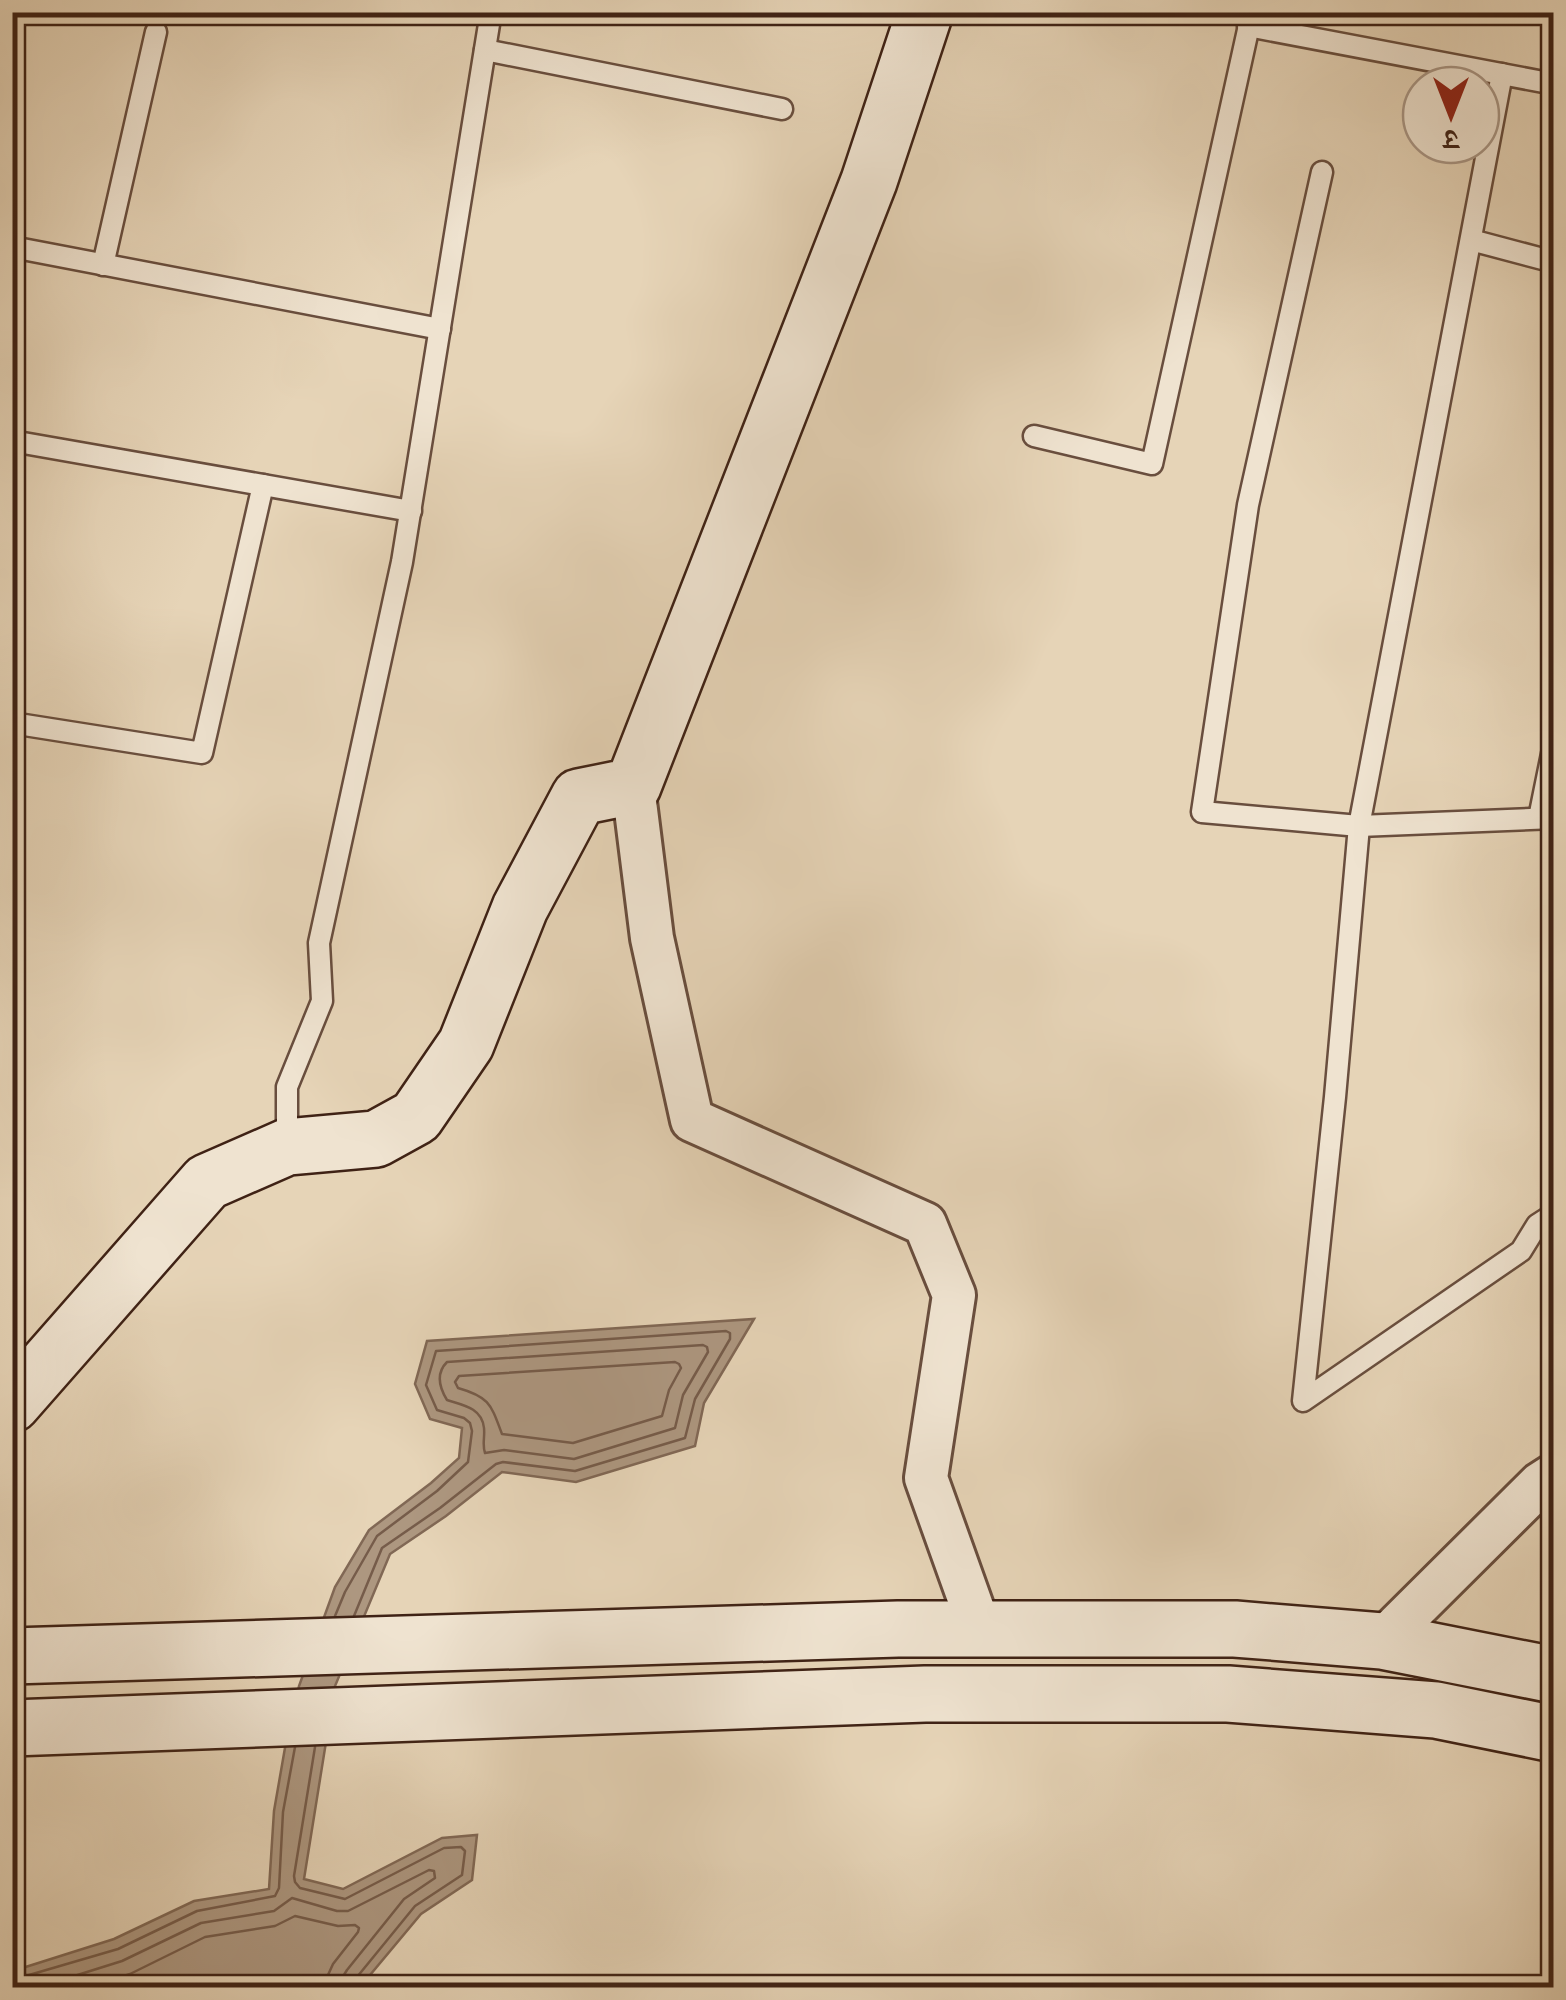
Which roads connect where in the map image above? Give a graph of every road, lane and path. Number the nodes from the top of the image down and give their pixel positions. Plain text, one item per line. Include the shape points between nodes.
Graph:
1 (491, 12) edge
2 (925, 12) edge
3 (1250, 20) edge
4 (156, 32) dead end
5 (485, 50) junction
6 (1502, 74) junction
7 (1554, 84) edge
8 (782, 109) dead end
9 (1322, 172) dead end
10 (1471, 240) junction
11 (12, 247) edge
12 (1554, 262) edge
13 (103, 265) junction
14 (440, 329) junction
15 (1034, 436) dead end
16 (12, 442) edge
17 (263, 486) junction
18 (410, 511) junction
19 (12, 722) edge
20 (1554, 744) edge
21 (633, 786) junction
22 (1546, 818) edge
23 (1359, 826) junction
24 (287, 1147) junction
25 (1554, 1214) edge
26 (12, 1404) edge
27 (1554, 1475) edge
28 (1236, 1628) junction
29 (1382, 1641) junction
30 (12, 1656) edge
31 (1554, 1675) edge
32 (12, 1728) edge
33 (1554, 1734) edge

1 - 5 lane
2 - 21 main road via 868,181
3 - 6 lane
3 - 15 lane via 1152,464
4 - 13 lane
5 - 8 lane
5 - 14 lane
6 - 7 lane
6 - 10 lane
9 - 23 lane via 1248,505 1202,812
10 - 12 lane
10 - 23 lane
11 - 13 lane
13 - 14 lane
14 - 18 lane
16 - 17 lane
17 - 18 lane
17 - 19 lane via 202,753
18 - 24 lane via 319,943 322,1001 287,1086
20 - 22 lane
21 - 24 main road via 579,797 520,908 466,1044 416,1117 376,1139
21 - 28 street via 652,938 692,1120 925,1224 954,1295 926,1478 974,1622
22 - 23 lane
23 - 25 lane via 1303,1401 1521,1251
24 - 26 main road via 207,1182
27 - 29 street
28 - 29 main road
28 - 30 main road via 898,1629
29 - 31 main road
32 - 33 main road via 925,1694 1228,1694 1436,1710

